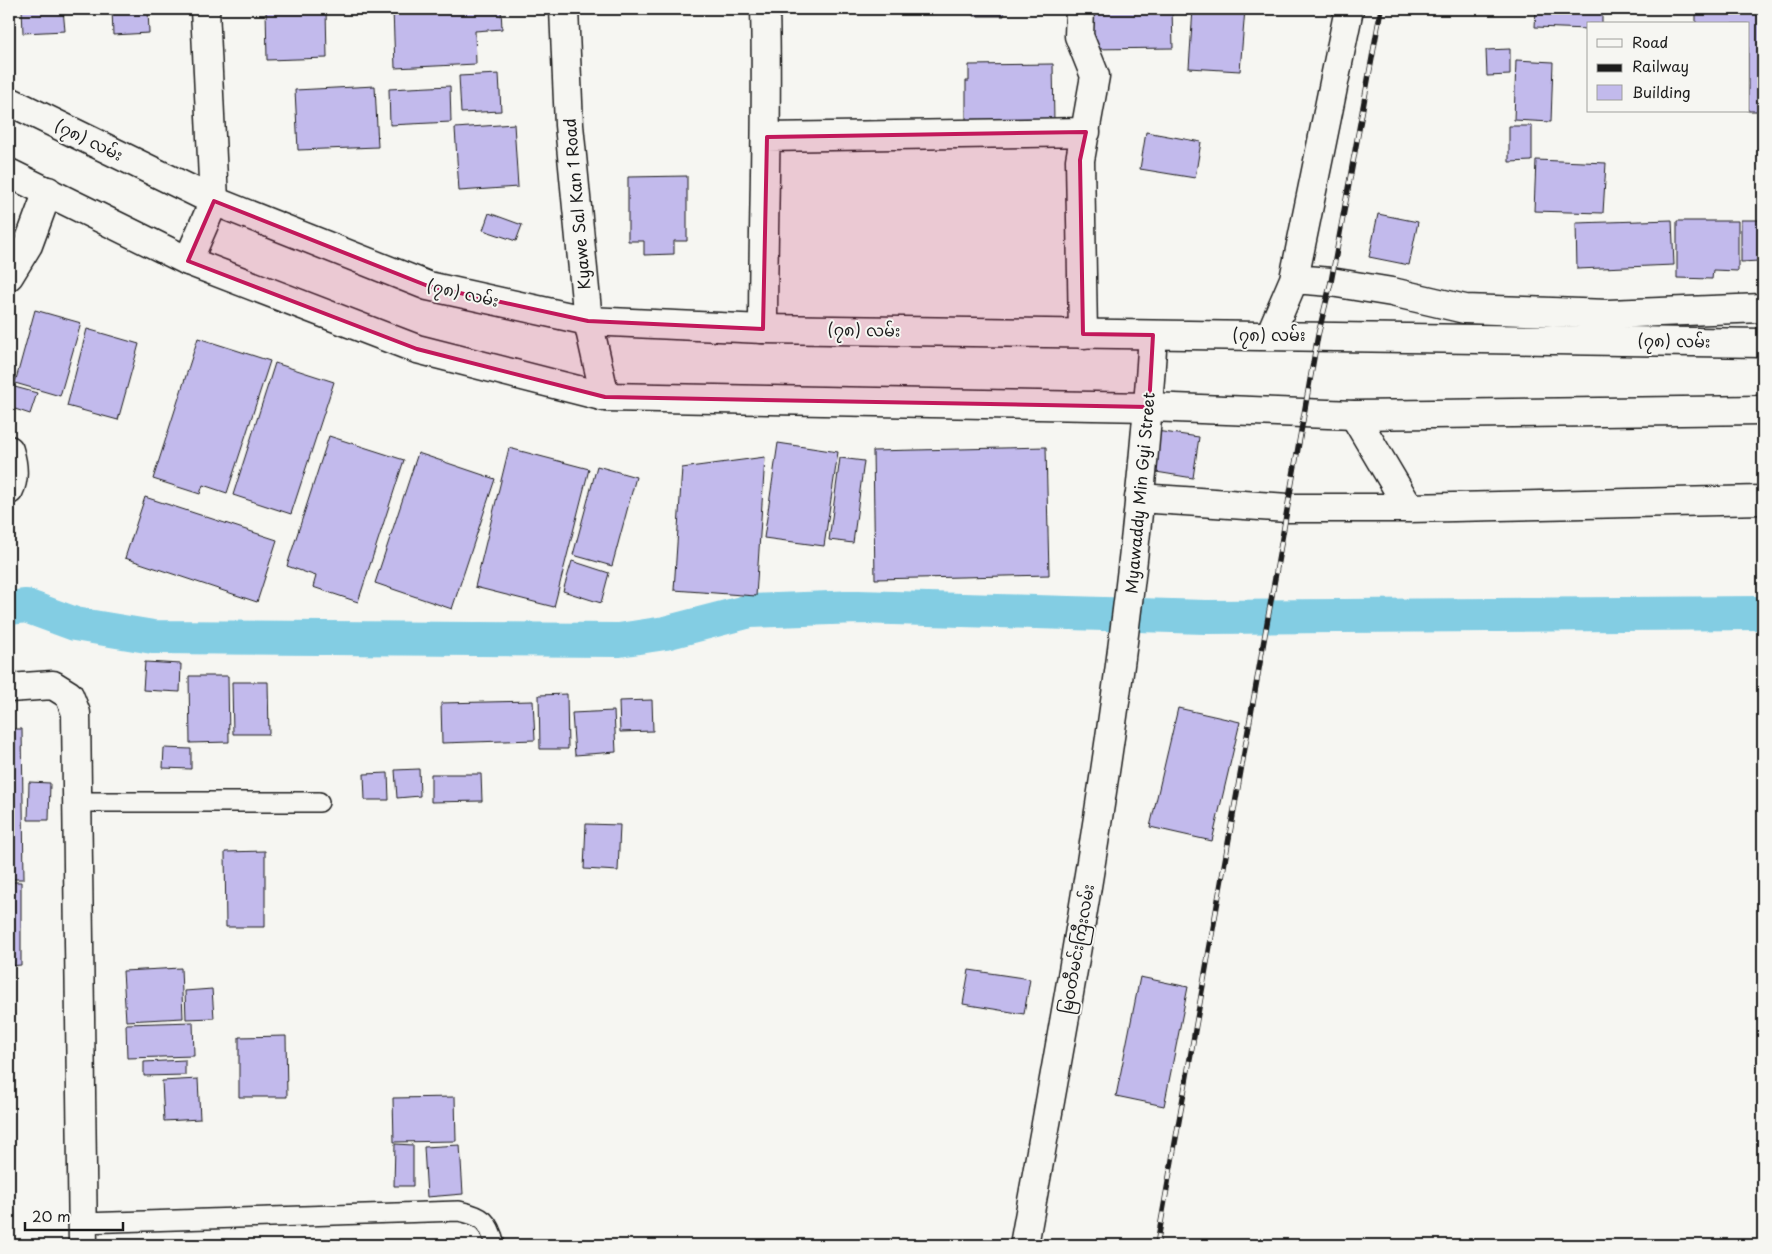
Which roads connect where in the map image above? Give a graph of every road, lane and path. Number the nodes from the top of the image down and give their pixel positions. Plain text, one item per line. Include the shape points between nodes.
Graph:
1 (205, 9) edge
2 (564, 9) edge
3 (766, 9) edge
4 (1080, 9) edge
5 (1349, 9) edge
6 (9, 101) edge
7 (1086, 132) junction
8 (767, 136) junction
9 (9, 173) edge
10 (31, 188) edge
11 (214, 201) junction
12 (188, 261) junction
13 (9, 276) edge
14 (1294, 279) junction
15 (1763, 308) edge
16 (588, 321) junction
17 (763, 329) junction
18 (1083, 334) junction
19 (1153, 335) junction
20 (1270, 335) junction
21 (1763, 343) edge
22 (606, 397) junction
23 (1149, 407) junction
24 (1763, 410) edge
25 (1354, 416) junction
26 (9, 450) edge
27 (9, 490) edge
28 (1139, 498) junction
29 (1763, 500) edge
30 (1409, 508) junction
31 (1125, 640) joint
32 (9, 688) edge
33 (78, 802) junction
34 (319, 802) dead end
35 (83, 1234) edge
36 (495, 1245) edge
37 (1024, 1245) edge

1 - 11 main road
2 - 16 main road, Kyawe Sal Kan 1 Road via 569,125
3 - 8 main road
4 - 7 main road via 1079,36 1095,76
5 - 14 main road
6 - 11 main road, (၇၈) လမ်း
7 - 8 main road
7 - 18 main road via 1080,160
8 - 17 main road
9 - 10 main road
10 - 12 main road
10 - 13 main road via 28,245
11 - 12 main road
11 - 16 main road, (၇၈) လမ်း via 428,286
12 - 22 main road via 417,349
14 - 15 main road via 1392,292 1465,309 1608,314
14 - 20 main road
16 - 17 main road, (၇၈) လမ်း
16 - 22 main road, Kyawe Sal Kan 1 Road
17 - 18 main road, (၇၈) လမ်း
18 - 19 main road, (၇၈) လမ်း
19 - 20 main road, (၇၈) လမ်း
19 - 23 main road, Myawaddy Min Gyi Street
20 - 21 main road, (၇၈) လမ်း
22 - 23 main road
23 - 25 main road
23 - 28 main road, Myawaddy Min Gyi Street
24 - 25 main road
25 - 30 main road
26 - 27 main road via 12,462
28 - 30 main road via 1288,508
28 - 31 main road, Myawaddy Min Gyi Street
29 - 30 main road
31 - 37 main road, မြဝတီမင်းကြီးလမ်း via 1080,943
32 - 33 main road via 53,685 69,695 76,712
33 - 34 lane
33 - 35 main road
35 - 36 lane via 459,1211 478,1215 491,1229

